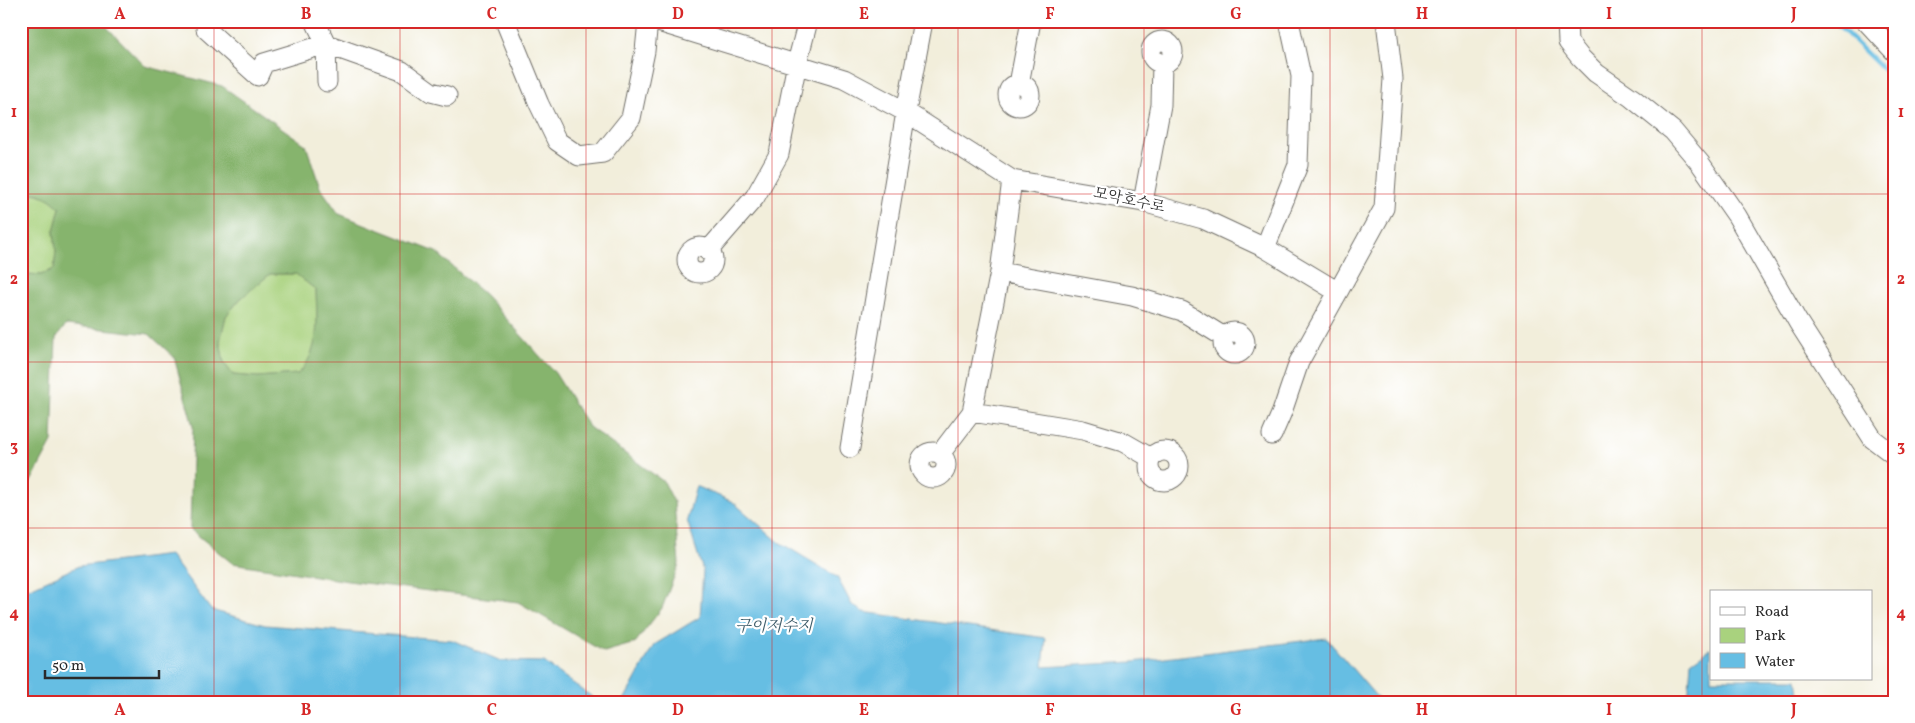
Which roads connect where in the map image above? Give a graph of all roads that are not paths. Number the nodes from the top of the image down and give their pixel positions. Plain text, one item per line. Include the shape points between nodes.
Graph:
1 (315, 21) edge
2 (505, 21) edge
3 (648, 21) edge
4 (655, 21) edge
5 (808, 21) edge
6 (923, 21) edge
7 (1031, 21) edge
8 (1289, 21) edge
9 (1386, 21) edge
10 (1567, 21) edge
11 (1866, 21) edge
12 (206, 29) dead end
13 (326, 44) junction
14 (1894, 50) edge
15 (1162, 63) dead end
16 (796, 64) junction
17 (327, 82) dead end
18 (1019, 84) dead end
19 (447, 96) dead end
20 (906, 112) junction
21 (1012, 180) junction
22 (1143, 202) junction
23 (1265, 248) junction
24 (708, 251) dead end
25 (1000, 272) junction
26 (1338, 292) junction
27 (1224, 337) dead end
28 (972, 412) junction
29 (1272, 435) dead end
30 (850, 448) dead end
31 (940, 454) dead end
32 (1894, 455) edge
33 (1150, 458) dead end

1 - 13 street
2 - 3 street via 558,141 579,156 603,152 631,118
4 - 16 street, 모악호수로
5 - 16 street
6 - 20 street
7 - 18 street
8 - 23 street via 1301,76 1298,165
9 - 26 street via 1393,79 1384,208
10 - 32 street via 1568,42 1580,57 1596,73 1673,131 1700,163 1737,216 1798,322 1873,439
11 - 14 street
12 - 13 street via 258,76 264,63
13 - 17 street
13 - 19 street via 402,71 431,92
15 - 22 street via 1161,105
16 - 20 street, 모악호수로 via 844,79
16 - 24 street via 779,154 756,197
20 - 21 street, 모악호수로
20 - 30 street
21 - 22 street, 모악호수로
21 - 25 street
22 - 23 street, 모악호수로 via 1204,219
23 - 26 street, 모악호수로
25 - 27 street via 1132,296 1182,311
25 - 28 street
26 - 29 street via 1299,362
28 - 31 street
28 - 33 street via 1083,430 1123,442

